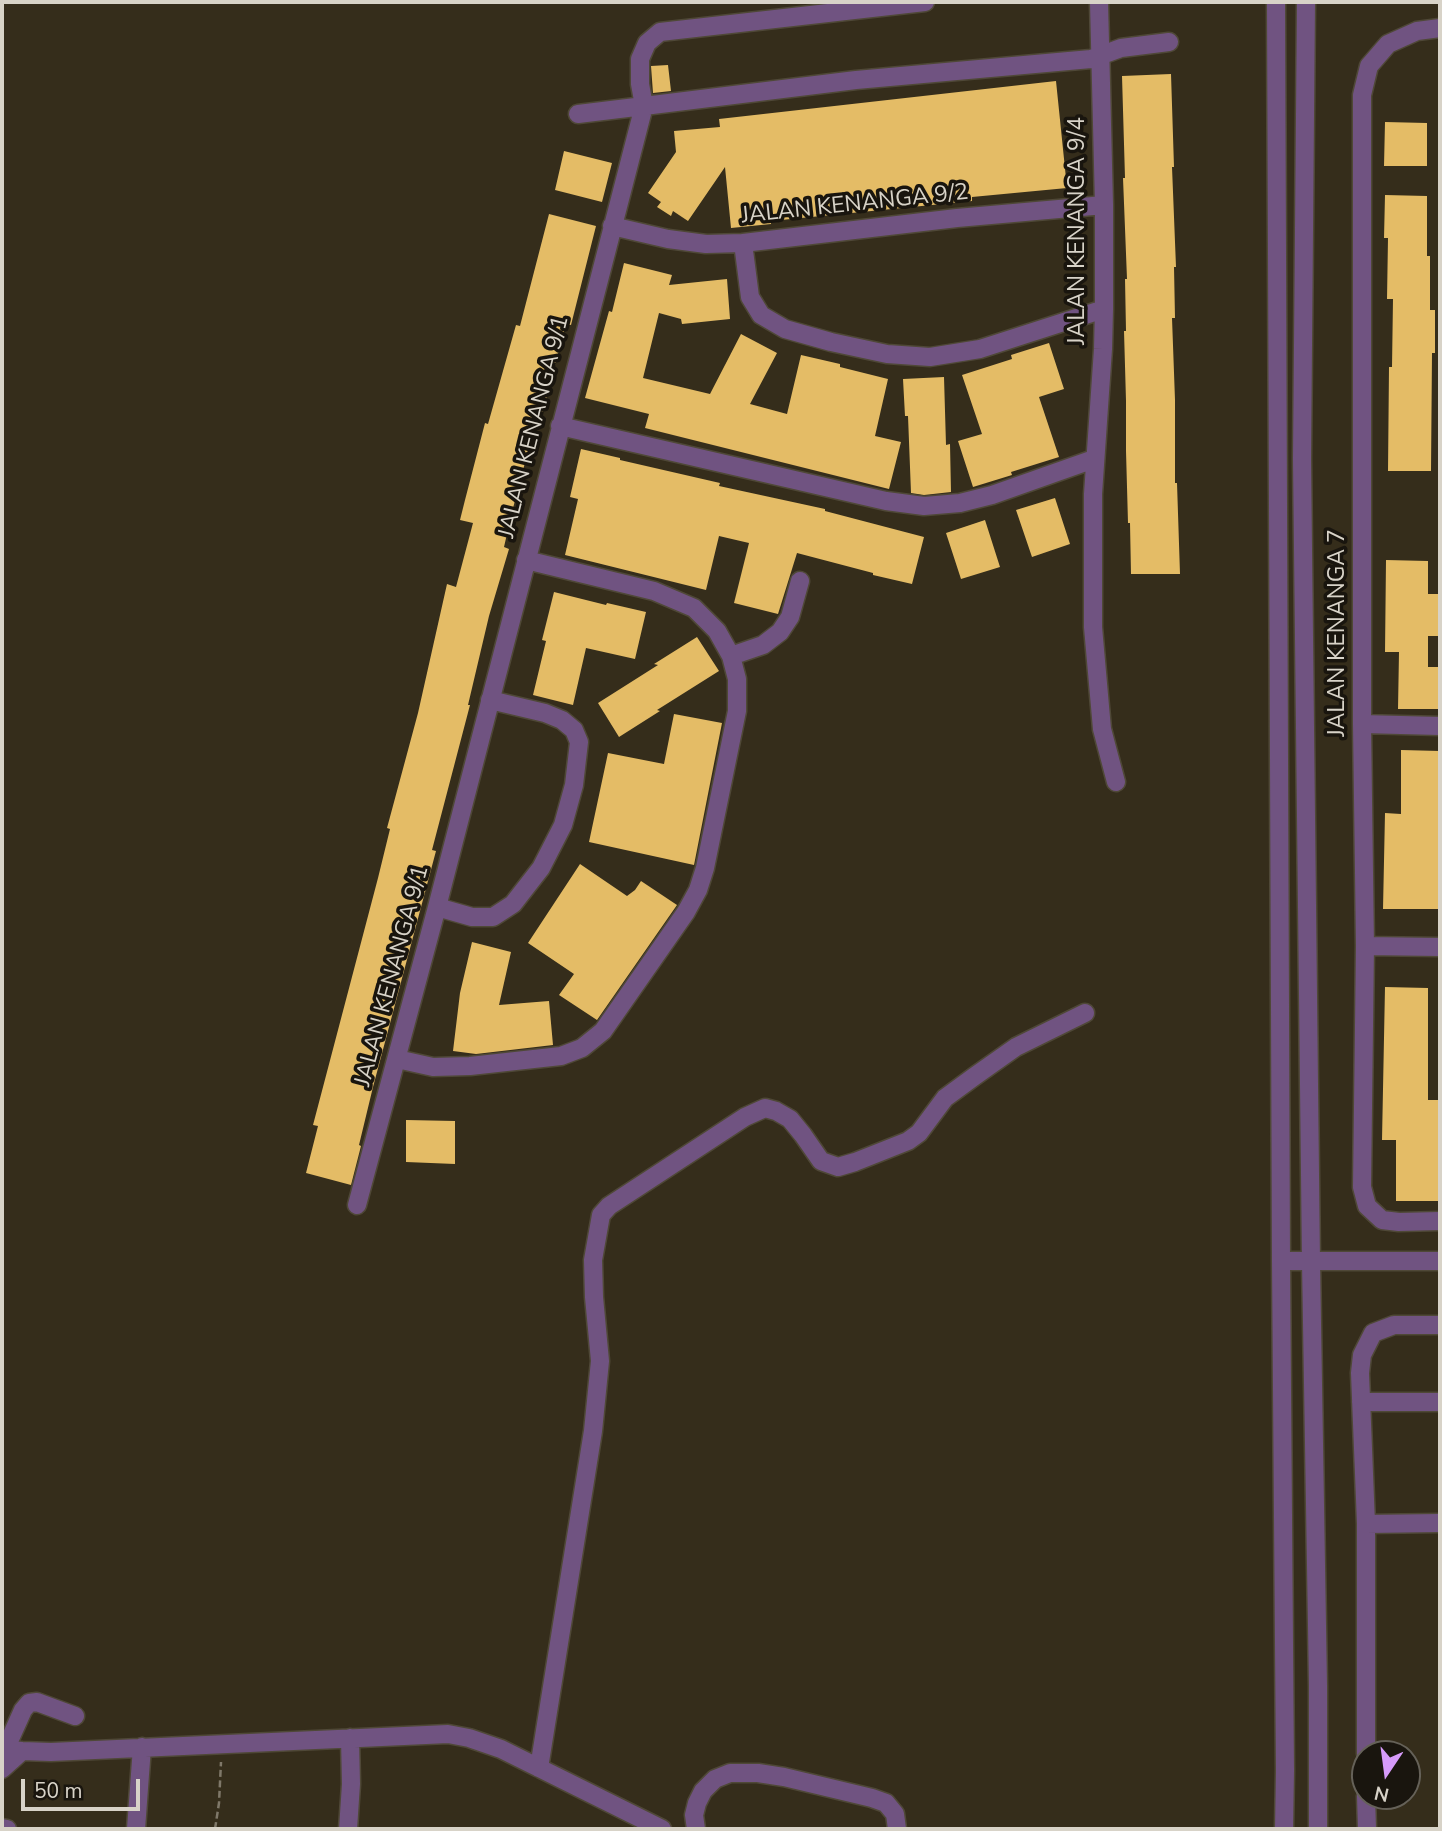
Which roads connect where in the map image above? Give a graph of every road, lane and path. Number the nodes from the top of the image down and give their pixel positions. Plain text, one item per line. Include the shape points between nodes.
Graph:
1 (925, 2) edge
2 (1099, 2) edge
3 (1276, 2) edge
4 (1307, 2) edge
5 (1440, 28) edge
6 (1169, 42) dead end
7 (1101, 56) junction
8 (644, 106) junction
9 (578, 114) dead end
10 (1104, 205) junction
11 (612, 226) junction
12 (743, 243) junction
13 (1104, 309) junction
14 (560, 426) junction
15 (1094, 459) junction
16 (526, 560) junction
17 (800, 581) dead end
18 (731, 656) junction
19 (491, 701) junction
20 (1362, 724) junction
21 (1440, 726) edge
22 (1116, 782) dead end
23 (437, 907) junction
24 (1365, 946) junction
25 (1440, 947) edge
26 (1085, 1013) dead end
27 (397, 1059) junction
28 (357, 1205) dead end
29 (1440, 1221) edge
30 (1281, 1261) junction
31 (1440, 1261) edge
32 (1311, 1262) junction
33 (1440, 1325) edge
34 (1361, 1402) junction
35 (1440, 1402) edge
36 (1440, 1523) edge
37 (1366, 1524) junction
38 (75, 1716) dead end
39 (350, 1738) junction
40 (1366, 1740) edge
41 (222, 1745) junction
42 (142, 1747) junction
43 (10, 1750) edge
44 (539, 1768) junction
45 (2, 1769) edge
46 (1367, 1810) edge
47 (2, 1828) edge
48 (7, 1829) edge
49 (136, 1829) edge
50 (215, 1829) edge
51 (348, 1829) edge
52 (662, 1829) edge
53 (696, 1829) edge
54 (897, 1829) edge
55 (1284, 1829) edge
56 (1318, 1829) edge
57 (1367, 1829) edge

1 - 8 street, JALAN KENANGA 9/1 via 660,32 647,43 652,85
2 - 7 street, JALAN KENANGA 9/4
3 - 30 street
4 - 32 street via 1302,459
5 - 20 street, JALAN KENANGA 7 via 1417,30 1388,44 1369,66 1362,95
6 - 7 street via 1121,48
7 - 8 street
7 - 10 street, JALAN KENANGA 9/4
8 - 9 street
8 - 11 street, JALAN KENANGA 9/1
10 - 12 street, JALAN KENANGA 9/2
10 - 13 street, JALAN KENANGA 9/4
11 - 12 street, JALAN KENANGA 9/2 via 668,240
11 - 14 street, JALAN KENANGA 9/1
12 - 13 street via 750,297 761,315 785,329 887,355 930,357 980,349
13 - 15 street, JALAN KENANGA 9/4
14 - 15 street via 925,506 992,495
14 - 16 street, JALAN KENANGA 9/1
15 - 22 street, JALAN KENANGA 9/4 via 1093,627 1102,729
16 - 18 street via 654,591 694,608 717,631
16 - 19 street, JALAN KENANGA 9/1
17 - 18 street via 790,617 780,632 763,645
18 - 27 street via 737,711 698,890 603,1031 582,1048 561,1056 433,1067
19 - 23 street, JALAN KENANGA 9/1
19 - 23 street via 545,713 574,730 579,742 574,785 563,825 541,868 513,904 494,917 472,917
20 - 21 street
20 - 24 street, JALAN KENANGA 7
23 - 27 street, JALAN KENANGA 9/1
24 - 25 street
24 - 29 street, JALAN KENANGA 7 via 1362,1186 1367,1206 1382,1220
26 - 44 street via 1016,1047 975,1076 945,1098 908,1141 838,1167 821,1161 790,1119 765,1108 601,1215 593,1260 600,1361 593,1431
27 - 28 street, JALAN KENANGA 9/1
30 - 32 street
30 - 55 street
31 - 32 street
32 - 56 street
33 - 34 street via 1394,1325 1373,1332 1362,1355
34 - 35 street
34 - 37 street
36 - 37 street
37 - 40 street
38 - 43 street via 29,1703
39 - 41 street
39 - 44 street via 448,1734 501,1749
39 - 51 street
41 - 42 street
41 - 50 path
42 - 43 street
42 - 49 street
43 - 45 street
44 - 52 street
46 - 57 street
47 - 48 street
53 - 54 street via 694,1815 703,1791 730,1773 784,1777 879,1800 895,1814

